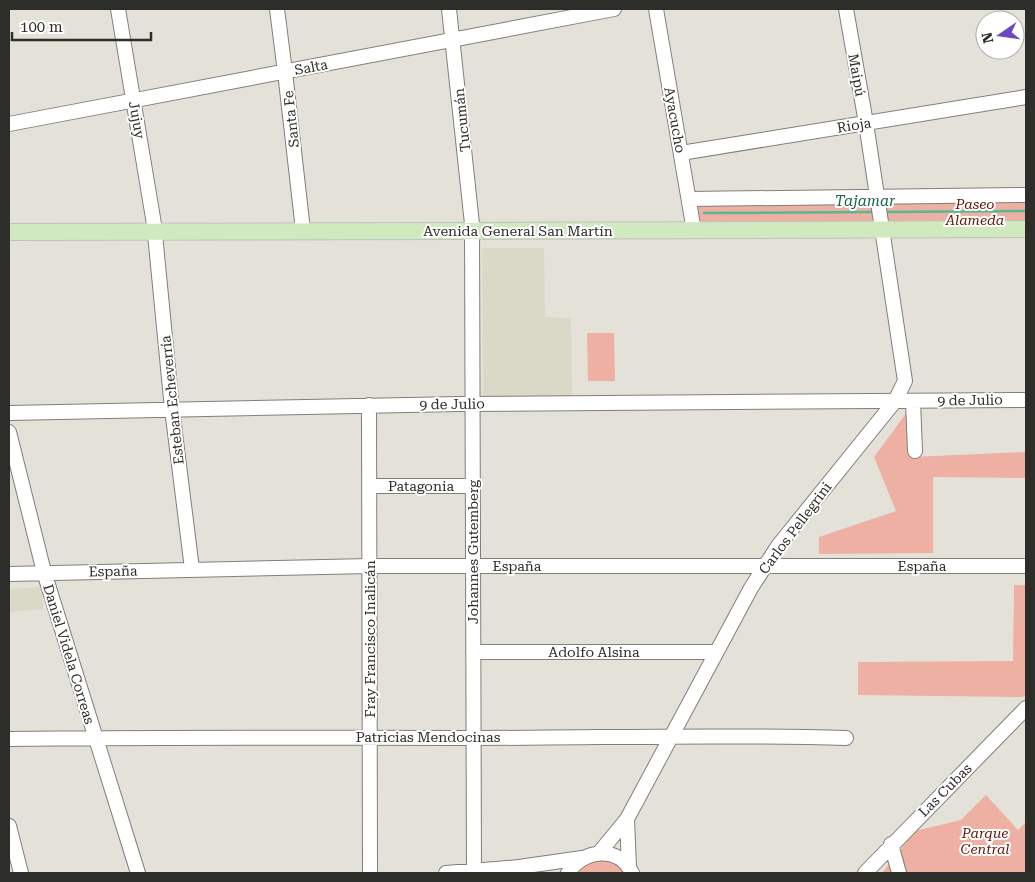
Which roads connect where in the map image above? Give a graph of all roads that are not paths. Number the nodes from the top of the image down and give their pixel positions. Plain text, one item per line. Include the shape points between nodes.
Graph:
1 (118, 9) edge
2 (277, 9) edge
3 (449, 9) edge
4 (614, 9) edge
5 (656, 9) edge
6 (846, 9) edge
7 (453, 39) junction
8 (285, 72) junction
9 (1026, 97) edge
10 (134, 100) junction
11 (866, 123) junction
12 (9, 124) edge
13 (681, 153) junction
14 (1026, 195) edge
15 (877, 197) junction
16 (689, 199) junction
17 (1026, 229) edge
18 (302, 230) junction
19 (882, 230) junction
20 (155, 231) junction
21 (472, 231) junction
22 (694, 231) junction
23 (9, 232) edge
24 (1026, 400) edge
25 (896, 401) junction
26 (914, 401) junction
27 (473, 404) junction
28 (369, 405) junction
29 (172, 409) junction
30 (9, 413) edge
31 (9, 432) edge
32 (915, 452) dead end
33 (369, 486) junction
34 (473, 486) junction
35 (765, 565) junction
36 (370, 566) junction
37 (474, 566) junction
38 (1026, 566) edge
39 (192, 569) junction
40 (44, 572) junction
41 (9, 574) edge
42 (473, 652) junction
43 (716, 652) junction
44 (1026, 708) edge
45 (672, 735) junction
46 (370, 737) junction
47 (95, 738) junction
48 (474, 738) junction
49 (846, 738) dead end
50 (9, 739) edge
51 (628, 819) junction
52 (9, 826) edge
53 (891, 844) junction
54 (598, 853) junction
55 (582, 858) junction
56 (632, 871) edge
57 (474, 872) edge
58 (22, 873) edge
59 (138, 873) edge
60 (370, 873) edge
61 (446, 873) edge
62 (568, 873) edge
63 (864, 873) edge
64 (900, 873) edge

1 - 10 street, Jujuy
2 - 8 street, Santa Fe
3 - 7 street, Tucumán
4 - 7 street, Salta
5 - 13 street, Ayacucho
6 - 11 street, Maipú
7 - 8 street, Salta
7 - 21 street, Tucumán
8 - 10 street, Salta
8 - 18 street, Santa Fe
9 - 11 street, Rioja
10 - 12 street, Salta
10 - 20 street, Jujuy
11 - 13 street, Rioja
11 - 15 street, Maipú
13 - 16 street, Ayacucho
14 - 15 street
15 - 16 street
15 - 19 street, Maipú
16 - 22 street, Ayacucho
17 - 19 main road, Avenida General San Martín
18 - 20 main road, Avenida General San Martín
18 - 21 main road, Avenida General San Martín
19 - 22 main road, Avenida General San Martín
19 - 25 street, Carlos Pellegrini via 905,381
20 - 23 main road, Avenida General San Martín
20 - 29 street, Esteban Echeverría
21 - 22 main road, Avenida General San Martín
21 - 27 street, Johannes Gutemberg
24 - 26 street, 9 de Julio
25 - 26 street, 9 de Julio
25 - 27 street, 9 de Julio
25 - 35 street, Carlos Pellegrini
26 - 32 street
27 - 28 street, 9 de Julio
27 - 34 street, Johannes Gutemberg
28 - 29 street, 9 de Julio
28 - 33 street, Fray Francisco Inalicán
29 - 30 street, 9 de Julio
29 - 39 street, Esteban Echeverría
31 - 40 street, Daniel Videla Correas
33 - 34 street, Patagonia
33 - 36 street, Fray Francisco Inalicán
34 - 37 street, Johannes Gutemberg
35 - 37 street, España
35 - 38 street, España
35 - 43 street, Carlos Pellegrini
36 - 37 street, España
36 - 39 street, España
36 - 46 street, Fray Francisco Inalicán
37 - 42 street, Johannes Gutemberg
39 - 40 street, España
40 - 41 street, España
40 - 47 street, Daniel Videla Correas
42 - 43 street, Adolfo Alsina
42 - 48 street, Johannes Gutemberg
43 - 45 street, Carlos Pellegrini
44 - 53 street, Las Cubas
45 - 48 street, Patricias Mendocinas
45 - 49 street, Patricias Mendocinas
45 - 51 street, Carlos Pellegrini
46 - 47 street, Patricias Mendocinas
46 - 48 street, Patricias Mendocinas
46 - 60 street, Fray Francisco Inalicán
47 - 50 street, Patricias Mendocinas
47 - 59 street, Daniel Videla Correas
48 - 57 street, Johannes Gutemberg
51 - 54 street, Carlos Pellegrini
51 - 56 street, Carlos Pellegrini
52 - 58 street
53 - 63 street, Las Cubas
53 - 64 street
54 - 55 street
54 - 56 street via 613,855
55 - 57 street
55 - 62 street
57 - 61 street

